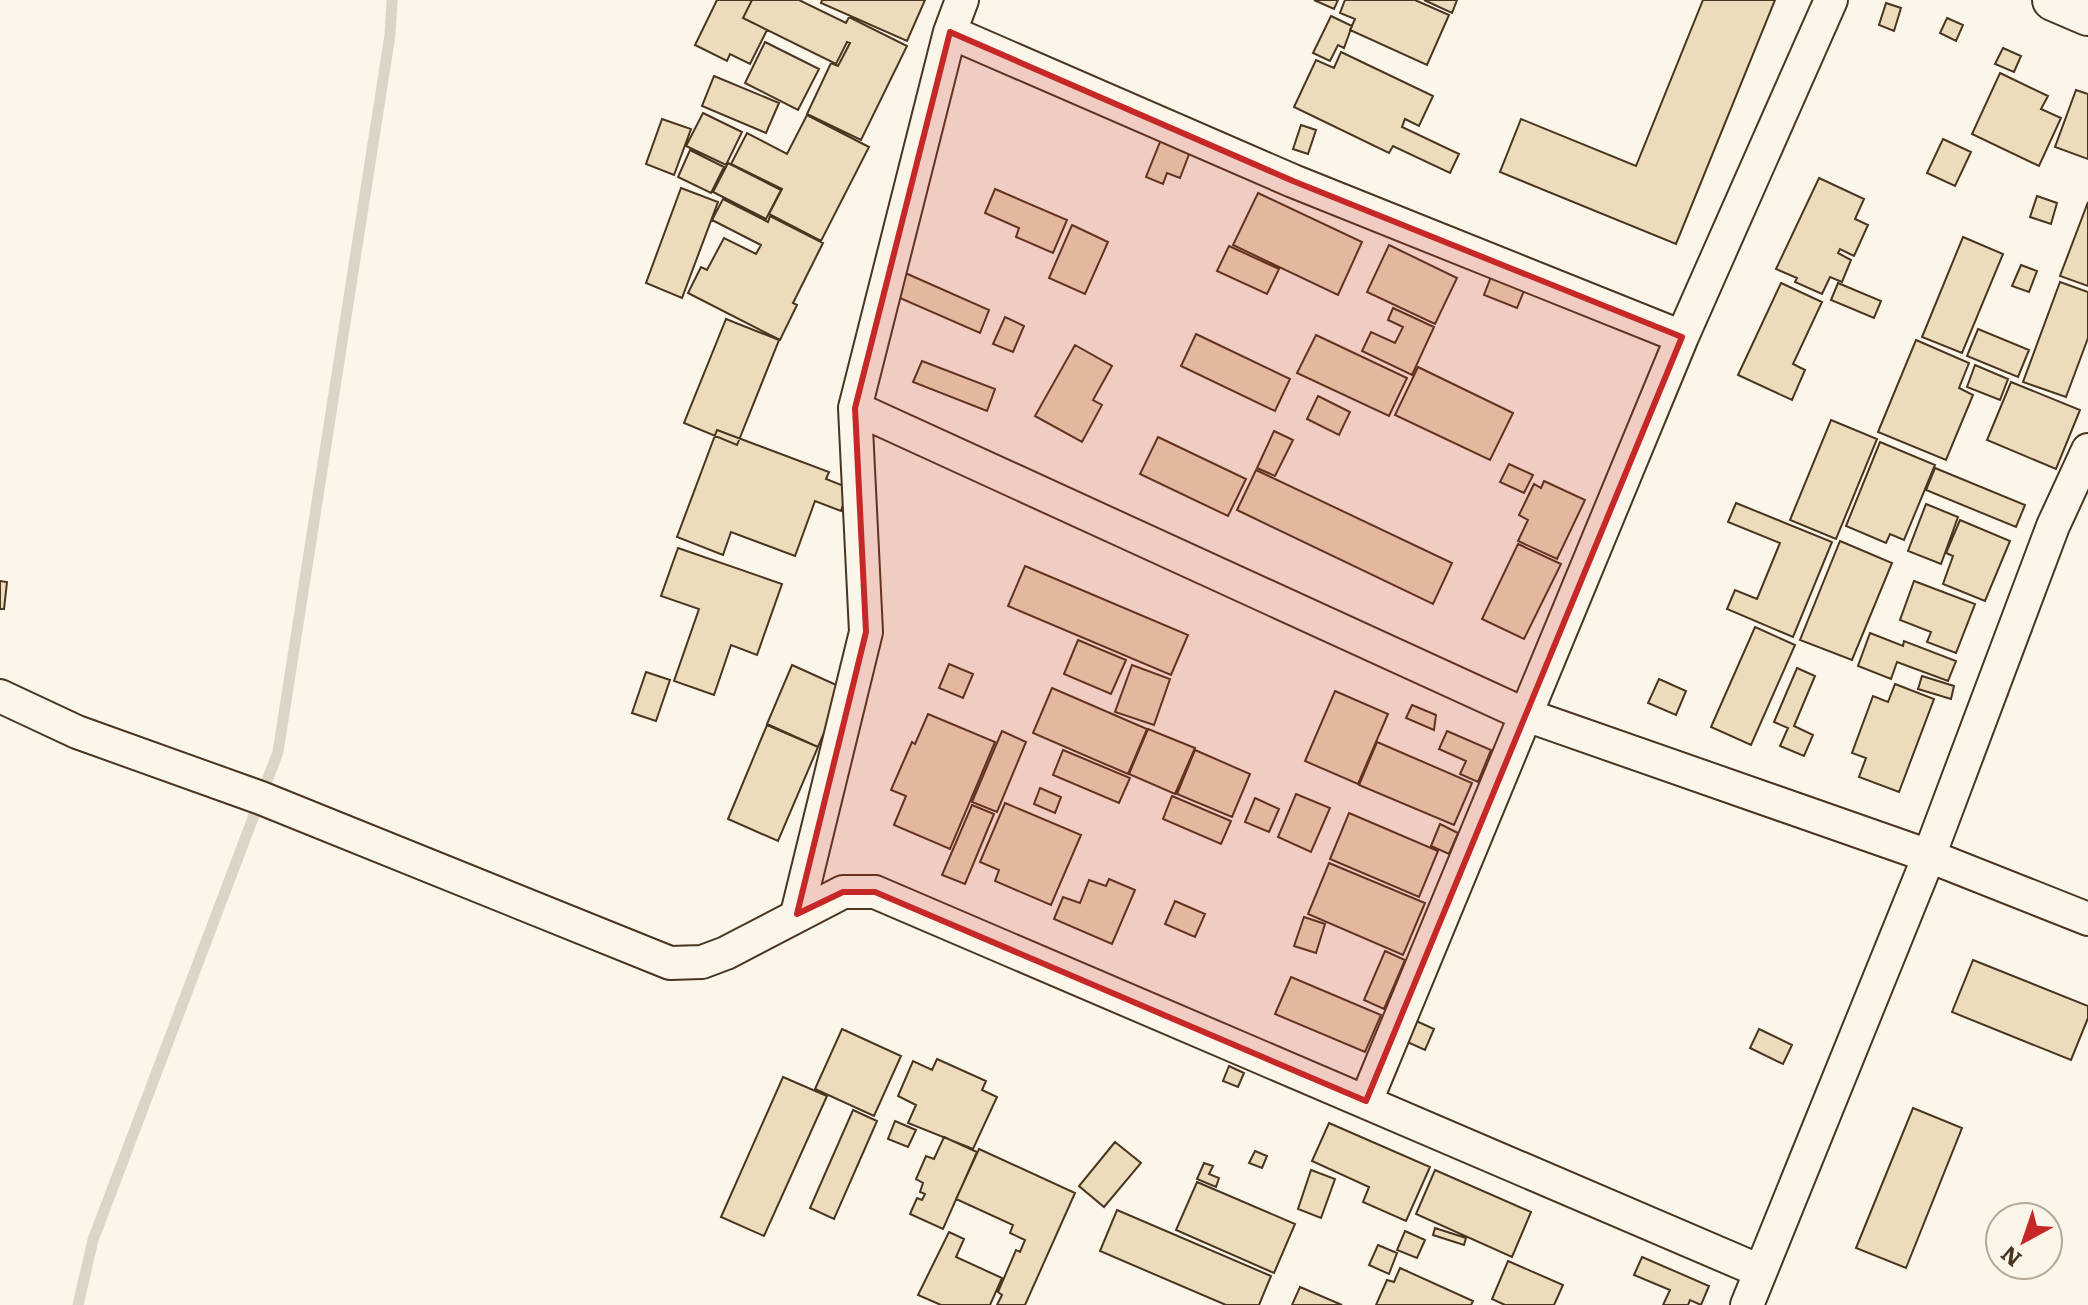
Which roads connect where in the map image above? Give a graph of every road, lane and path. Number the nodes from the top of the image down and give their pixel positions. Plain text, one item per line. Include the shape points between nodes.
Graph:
1 (962, 0) edge
2 (1831, 0) edge
3 (2053, 0) edge
4 (2088, 15) edge
5 (950, 32) junction
6 (1682, 337) junction
7 (855, 408) junction
8 (2088, 450) edge
9 (0, 696) edge
10 (1526, 715) junction
11 (1929, 856) junction
12 (797, 914) junction
13 (2088, 919) edge
14 (1366, 1101) junction
15 (1760, 1271) junction
16 (1747, 1305) edge

1 - 5 street
2 - 6 street
3 - 4 street
5 - 6 street via 1293,181
5 - 7 street
6 - 10 street
7 - 10 street
7 - 12 street via 866,632
8 - 11 street via 2053,526
9 - 12 street via 77,732 261,798 670,963 702,962 726,953
10 - 11 street
10 - 14 street
11 - 13 street
11 - 15 street
12 - 14 street via 843,892 875,892
14 - 15 street
15 - 16 street

